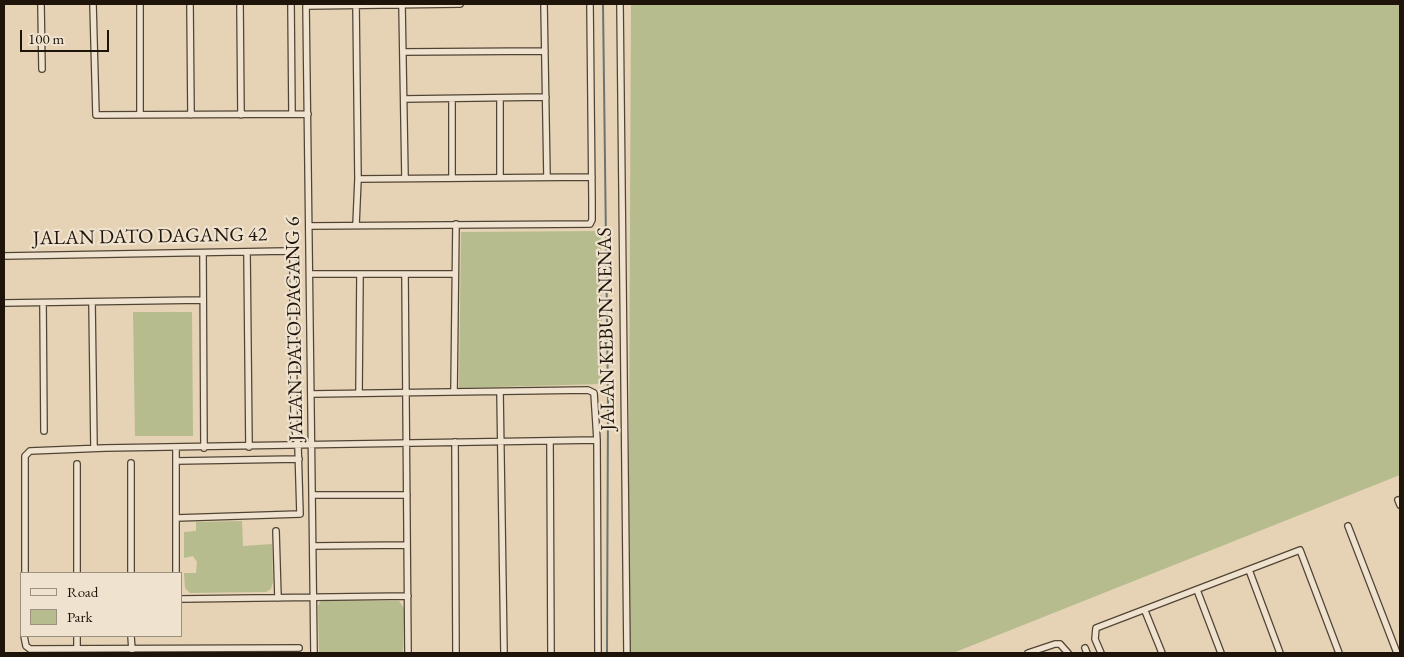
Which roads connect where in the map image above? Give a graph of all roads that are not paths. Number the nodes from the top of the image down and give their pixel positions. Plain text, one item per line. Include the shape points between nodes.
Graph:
1 (41, 4) edge
2 (92, 4) edge
3 (140, 4) edge
4 (190, 4) edge
5 (240, 4) edge
6 (291, 4) edge
7 (460, 4) edge
8 (544, 4) edge
9 (590, 4) edge
10 (620, 4) edge
11 (306, 5) edge
12 (356, 5) edge
13 (402, 5) edge
14 (545, 51) junction
15 (403, 52) junction
16 (42, 68) dead end
17 (546, 97) junction
18 (404, 99) junction
19 (452, 99) junction
20 (500, 99) junction
21 (241, 114) junction
22 (292, 114) junction
23 (308, 114) junction
24 (140, 115) junction
25 (191, 115) junction
26 (500, 177) junction
27 (547, 177) junction
28 (592, 177) junction
29 (405, 178) junction
30 (452, 178) junction
31 (358, 179) junction
32 (456, 224) junction
33 (356, 225) junction
34 (310, 226) junction
35 (247, 253) junction
36 (203, 254) junction
37 (4, 256) edge
38 (311, 274) junction
39 (360, 274) junction
40 (405, 274) junction
41 (455, 274) junction
42 (203, 300) junction
43 (92, 302) junction
44 (4, 303) edge
45 (43, 303) junction
46 (454, 392) junction
47 (500, 392) junction
48 (359, 393) junction
49 (407, 393) junction
50 (312, 394) junction
51 (44, 431) dead end
52 (597, 440) junction
53 (550, 441) junction
54 (455, 442) junction
55 (501, 442) junction
56 (407, 443) junction
57 (312, 445) junction
58 (249, 446) junction
59 (298, 446) junction
60 (94, 448) junction
61 (176, 448) junction
62 (204, 448) junction
63 (299, 459) junction
64 (176, 461) junction
65 (131, 463) dead end
66 (77, 464) dead end
67 (407, 494) junction
68 (312, 495) junction
69 (176, 518) junction
70 (1348, 526) dead end
71 (276, 530) dead end
72 (313, 546) junction
73 (407, 546) junction
74 (1249, 570) junction
75 (25, 572) edge
76 (77, 572) edge
77 (131, 572) edge
78 (176, 572) edge
79 (1198, 590) junction
80 (408, 596) junction
81 (313, 597) junction
82 (278, 598) junction
83 (182, 599) edge
84 (1145, 610) junction
85 (24, 637) edge
86 (77, 637) edge
87 (132, 637) edge
88 (299, 648) dead end
89 (77, 649) junction
90 (132, 650) junction
91 (1067, 651) edge
92 (314, 653) edge
93 (408, 653) edge
94 (456, 653) edge
95 (504, 653) edge
96 (551, 653) edge
97 (598, 653) edge
98 (627, 653) edge
99 (1028, 653) edge
100 (1101, 653) edge
101 (1162, 653) edge
102 (1221, 653) edge
103 (1280, 653) edge
104 (1338, 653) edge
105 (1397, 653) edge

1 - 16 street
2 - 24 street via 96,115
3 - 24 street
4 - 25 street
5 - 21 street
6 - 22 street
7 - 13 street
8 - 14 street
9 - 28 street
10 - 98 street, JALAN KEBUN NENAS
11 - 12 street
11 - 23 street, JALAN DATO DAGANG 6
12 - 13 street
12 - 31 street
13 - 15 street
14 - 15 street
14 - 17 street
15 - 18 street
17 - 20 street
17 - 27 street
18 - 19 street
18 - 29 street
19 - 20 street
19 - 30 street
20 - 26 street
21 - 22 street
21 - 25 street
22 - 23 street
23 - 34 street, JALAN DATO DAGANG 6
24 - 25 street
26 - 27 street
26 - 30 street
27 - 28 street
28 - 32 street via 590,224
29 - 30 street
29 - 31 street
31 - 33 street
32 - 33 street
32 - 41 street
33 - 34 street
34 - 38 street, JALAN DATO DAGANG 6
35 - 36 street, JALAN DATO DAGANG 42
35 - 58 street
35 - 59 street, JALAN DATO DAGANG 42 via 287,251 293,258 294,424
36 - 37 street, JALAN DATO DAGANG 42
36 - 42 street
38 - 39 street
38 - 50 street, JALAN DATO DAGANG 6
39 - 40 street
39 - 48 street
40 - 41 street
40 - 49 street
41 - 46 street
42 - 43 street
42 - 62 street
43 - 45 street
43 - 60 street
44 - 45 street
45 - 51 street
46 - 47 street
46 - 49 street
47 - 52 street via 588,390 594,393 595,398
47 - 55 street
48 - 49 street
48 - 50 street
49 - 56 street
50 - 57 street, JALAN DATO DAGANG 6
52 - 53 street
52 - 97 street
53 - 55 street
53 - 96 street
54 - 55 street
54 - 56 street
54 - 94 street
55 - 95 street
56 - 57 street
56 - 67 street
57 - 59 street
57 - 68 street, JALAN DATO DAGANG 6
58 - 59 street
58 - 62 street
59 - 63 street
60 - 61 street
60 - 75 street via 30,451 25,456
61 - 62 street
61 - 64 street
63 - 64 street
63 - 69 street via 300,514
64 - 69 street
65 - 77 street
66 - 76 street
67 - 68 street
67 - 73 street
68 - 72 street, JALAN DATO DAGANG 6
69 - 78 street
70 - 105 street
71 - 82 street
72 - 73 street
72 - 81 street, JALAN DATO DAGANG 6
73 - 80 street
74 - 79 street
74 - 103 street
74 - 104 street via 1300,550
79 - 84 street
79 - 102 street
80 - 81 street
80 - 93 street
81 - 82 street
81 - 92 street, JALAN DATO DAGANG 6
82 - 83 street
84 - 100 street via 1096,628 1095,639
84 - 101 street
85 - 89 street via 26,646 30,648
86 - 89 street
87 - 90 street
88 - 90 street
89 - 90 street
91 - 99 street via 1060,644 1055,644

